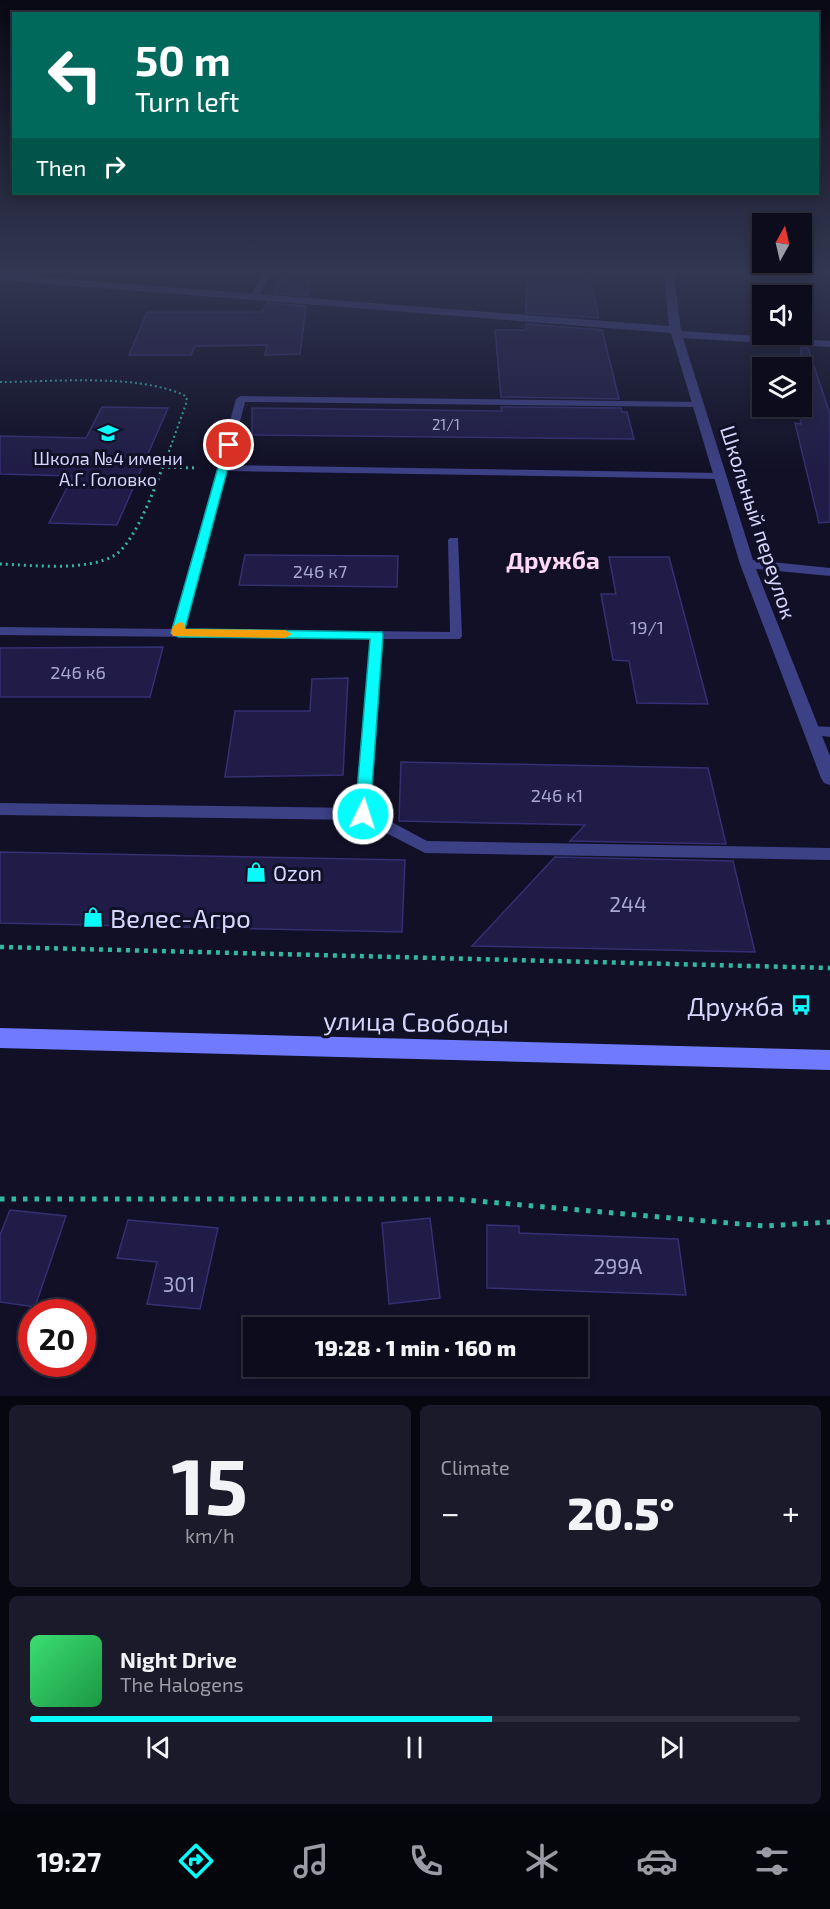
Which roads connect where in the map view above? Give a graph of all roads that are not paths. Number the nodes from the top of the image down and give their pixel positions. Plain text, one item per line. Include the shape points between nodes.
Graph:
1 (678, 339) edge
2 (768, 339) edge
3 (830, 344) edge
4 (698, 404) junction
5 (223, 468) junction
6 (720, 476) junction
7 (454, 540) dead end
8 (747, 564) junction
9 (830, 572) edge
10 (0, 631) edge
11 (178, 633) junction
12 (377, 635) junction
13 (812, 731) junction
14 (830, 732) edge
15 (830, 778) edge
16 (0, 809) edge
17 (363, 814) junction
18 (830, 854) edge
19 (0, 1038) edge
20 (830, 1060) edge

1 - 4 street, Школьный переулок
2 - 3 street
4 - 5 lane via 241,399
4 - 6 street, Школьный переулок
5 - 6 lane
5 - 11 lane
6 - 8 street, Школьный переулок
7 - 12 lane via 456,636
8 - 9 street
8 - 13 street, Школьный переулок
10 - 11 lane
11 - 12 lane
12 - 17 lane
13 - 14 lane
13 - 15 street, Школьный переулок
16 - 17 lane
17 - 18 lane via 425,847
19 - 20 main road, улица Свободы

